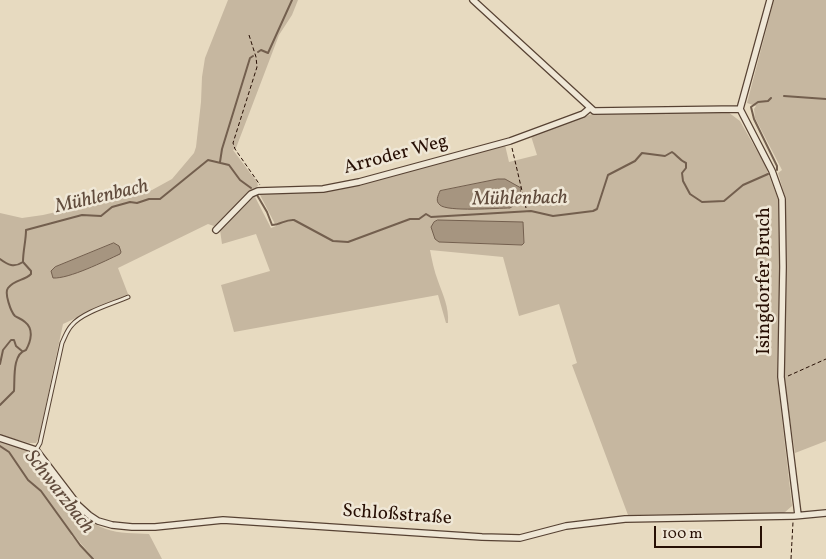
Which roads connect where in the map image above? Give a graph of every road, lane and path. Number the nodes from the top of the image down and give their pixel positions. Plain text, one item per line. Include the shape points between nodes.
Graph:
1 (473, 0) edge
2 (770, 0) edge
3 (249, 35) dead end
4 (590, 108) junction
5 (740, 109) junction
6 (510, 141) junction
7 (261, 190) junction
8 (526, 208) dead end
9 (216, 230) dead end
10 (128, 296) dead end
11 (826, 359) edge
12 (781, 377) junction
13 (0, 438) edge
14 (36, 450) junction
15 (826, 513) edge
16 (796, 516) junction
17 (791, 559) edge

1 - 4 street
2 - 5 street
3 - 7 path via 257,68 233,144
4 - 5 street via 598,111
4 - 6 street, Arroder Weg via 583,114
5 - 12 street, Isingdorfer Bruch via 772,171 782,199
6 - 7 street, Arroder Weg via 350,184 322,189
6 - 8 path
7 - 9 street via 251,194
10 - 14 lane via 79,318 66,334
11 - 12 path
12 - 16 street, Isingdorfer Bruch
13 - 14 street
14 - 16 street, Schloßstraße via 89,515 112,525 132,527 223,520 520,538 585,523 626,519
15 - 16 street, Schloßstraße
16 - 17 path

